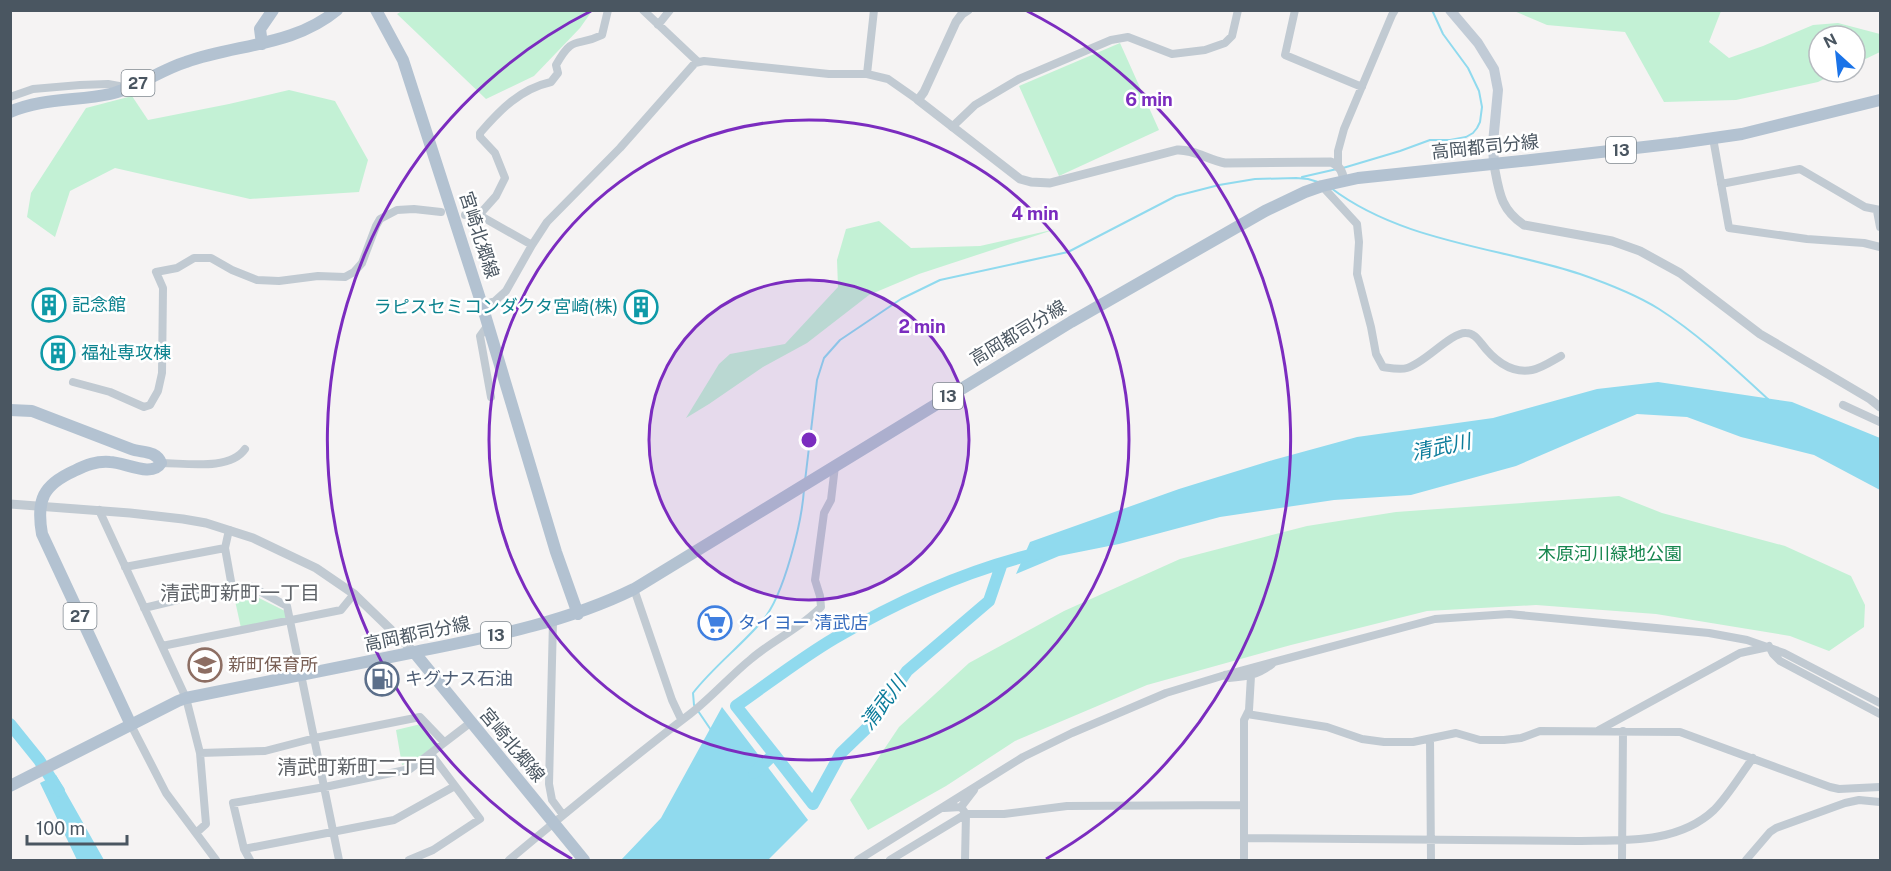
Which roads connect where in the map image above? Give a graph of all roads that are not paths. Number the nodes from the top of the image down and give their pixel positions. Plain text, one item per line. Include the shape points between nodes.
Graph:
1 (273, 10) edge
2 (337, 10) edge
3 (376, 10) edge
4 (608, 10) edge
5 (643, 10) edge
6 (670, 10) edge
7 (874, 10) edge
8 (1238, 10) edge
9 (1295, 10) edge
10 (1395, 10) edge
11 (1450, 10) edge
12 (964, 12) edge
13 (658, 25) junction
14 (262, 44) junction
15 (698, 62) junction
16 (867, 74) junction
17 (1362, 87) junction
18 (123, 90) junction
19 (10, 96) edge
20 (918, 100) junction
21 (1881, 100) edge
22 (10, 112) edge
23 (952, 127) junction
24 (1713, 138) junction
25 (1338, 165) junction
26 (1494, 165) junction
27 (1344, 180) junction
28 (1721, 184) junction
29 (1322, 186) junction
30 (1879, 211) edge
31 (441, 212) dead end
32 (465, 215) dead end
33 (479, 215) junction
34 (1881, 227) edge
35 (532, 245) junction
36 (1881, 247) edge
37 (482, 305) junction
38 (488, 325) junction
39 (1562, 356) dead end
40 (73, 382) dead end
41 (491, 397) dead end
42 (1843, 405) dead end
43 (1881, 407) edge
44 (10, 410) edge
45 (1881, 422) edge
46 (245, 449) dead end
47 (162, 463) junction
48 (835, 466) junction
49 (10, 504) edge
50 (41, 505) junction
51 (99, 510) junction
52 (229, 530) junction
53 (225, 548) junction
54 (125, 567) junction
55 (232, 587) junction
56 (634, 589) junction
57 (354, 594) junction
58 (144, 608) junction
59 (578, 614) junction
60 (291, 621) junction
61 (553, 621) junction
62 (162, 646) junction
63 (1769, 646) junction
64 (414, 652) junction
65 (1275, 662) junction
66 (302, 675) junction
67 (1225, 675) junction
68 (1251, 676) junction
69 (186, 698) junction
70 (1881, 703) edge
71 (1247, 714) junction
72 (1881, 714) edge
73 (681, 719) junction
74 (470, 723) junction
75 (132, 725) junction
76 (1598, 730) junction
77 (1623, 731) junction
78 (315, 738) junction
79 (1430, 739) junction
80 (444, 742) junction
81 (200, 753) junction
82 (431, 754) junction
83 (1753, 759) junction
84 (10, 786) edge
85 (455, 786) junction
86 (977, 786) junction
87 (325, 787) junction
88 (1881, 788) edge
89 (1881, 802) edge
90 (1243, 805) junction
91 (941, 809) junction
92 (963, 811) junction
93 (557, 821) junction
94 (333, 832) junction
95 (196, 833) junction
96 (1244, 838) junction
97 (1431, 840) junction
98 (1623, 840) junction
99 (244, 849) junction
100 (216, 861) edge
101 (250, 861) edge
102 (339, 861) edge
103 (409, 861) edge
104 (509, 861) edge
105 (584, 861) edge
106 (858, 861) edge
107 (890, 861) edge
108 (965, 861) edge
109 (1244, 861) edge
110 (1431, 861) edge
111 (1622, 861) edge
112 (1746, 861) edge

1 - 14 main road via 260,28
2 - 14 main road, 27 via 299,33
3 - 37 main road, 宮崎北郷線 via 403,60
4 - 33 street via 602,35 576,41 564,49 556,65 558,73 551,82 521,94 480,133 495,153 505,178
5 - 13 street
6 - 13 street
7 - 16 street
8 - 23 street via 1232,36 1225,43 1172,54 1128,37 1111,40 1018,79 975,105
9 - 17 street via 1285,55
10 - 17 street
11 - 26 main road via 1494,69 1498,90
12 - 20 street
13 - 15 street
14 - 18 main road, 27 via 201,57
15 - 16 street
15 - 35 street via 548,222
16 - 20 street via 888,79
17 - 25 street via 1344,129
18 - 19 street via 108,84 80,85 33,89
18 - 22 main road, 27
20 - 23 street
21 - 24 main road, 高岡都司分線 / 13
23 - 25 street via 1020,179 1040,183 1177,150 1225,163
24 - 26 main road, 高岡都司分線 / 13
24 - 28 street
25 - 27 street
26 - 27 main road, 高岡都司分線 / 13
26 - 43 street via 1500,197 1506,209 1524,225 1612,241 1640,251 1680,273 1760,334
27 - 29 main road, 高岡都司分線 / 13
28 - 30 street via 1800,169 1864,207
28 - 36 street via 1729,228
29 - 39 street via 1357,224 1357,274 1376,354 1383,367 1407,369 1458,334 1468,333 1476,336 1491,357 1523,371
29 - 48 main road, 高岡都司分線 / 13 via 1291,197 1149,276
30 - 34 street
31 - 40 street via 397,210 380,219 362,263 345,277 257,280 211,258 194,258 177,268 156,272 163,288 162,373 150,405 144,407
32 - 33 street
33 - 35 street
35 - 37 street via 506,291 495,301
37 - 38 main road, 宮崎北郷線
38 - 41 street via 480,336
38 - 59 main road, 宮崎北郷線
42 - 45 street
44 - 47 main road via 32,411 119,446 151,453
46 - 47 street via 236,459 220,464
47 - 50 main road via 154,469 111,461 84,466 55,480
48 - 56 main road, 高岡都司分線 / 13
48 - 73 street via 815,580 821,607 753,657
49 - 50 street
50 - 51 street
50 - 75 main road, 27 via 42,534
51 - 52 street via 183,519
51 - 54 street
52 - 53 street
52 - 57 street via 295,557
53 - 54 street
53 - 55 street
54 - 58 street
55 - 58 street
55 - 60 street via 250,586 287,606
56 - 59 main road, 高岡都司分線 / 13
56 - 73 street
57 - 60 street via 341,610
57 - 64 street
58 - 62 street
59 - 61 main road, 高岡都司分線 / 13
60 - 62 street
60 - 66 street
61 - 64 main road, 高岡都司分線 / 13
61 - 93 street via 549,784
62 - 69 street
63 - 65 street via 1708,633 1509,614 1435,619
63 - 70 street
63 - 72 street via 1780,661
63 - 76 street via 1740,653
64 - 66 main road, 高岡都司分線 / 13
64 - 74 main road, 宮崎北郷線
65 - 67 street
65 - 68 street
66 - 69 main road, 高岡都司分線 / 13
66 - 78 street
67 - 68 street
67 - 86 street via 1166,693 1072,733
68 - 71 street
69 - 75 main road, 高岡都司分線 / 13
69 - 81 street
71 - 79 street via 1327,727 1373,741
71 - 90 street
73 - 93 street
74 - 80 street
74 - 93 main road, 宮崎北郷線
75 - 84 main road, 高岡都司分線 / 13
75 - 95 street via 166,793
76 - 77 street
76 - 79 street via 1540,731 1504,740 1480,740 1456,733
77 - 83 street via 1680,732
77 - 98 street
78 - 80 street via 420,717
78 - 81 street via 265,751
78 - 87 street
79 - 97 street
80 - 82 street
81 - 95 street via 206,824
82 - 85 street
82 - 87 street via 410,769
83 - 88 street via 1830,787
83 - 98 street via 1714,809 1691,826 1658,836
85 - 94 street via 394,820
85 - 103 street via 480,819
86 - 91 street
86 - 92 street
87 - 94 street
87 - 99 street via 233,803
89 - 112 street via 1845,803 1776,828
90 - 92 street via 1066,806 1004,814
90 - 96 street
91 - 92 street
91 - 106 street
92 - 107 street
92 - 108 street
93 - 104 street
93 - 105 main road, 宮崎北郷線
94 - 99 street
94 - 102 street
95 - 100 street
96 - 97 street
96 - 109 street
97 - 98 street
97 - 110 street
98 - 111 street
99 - 101 street

